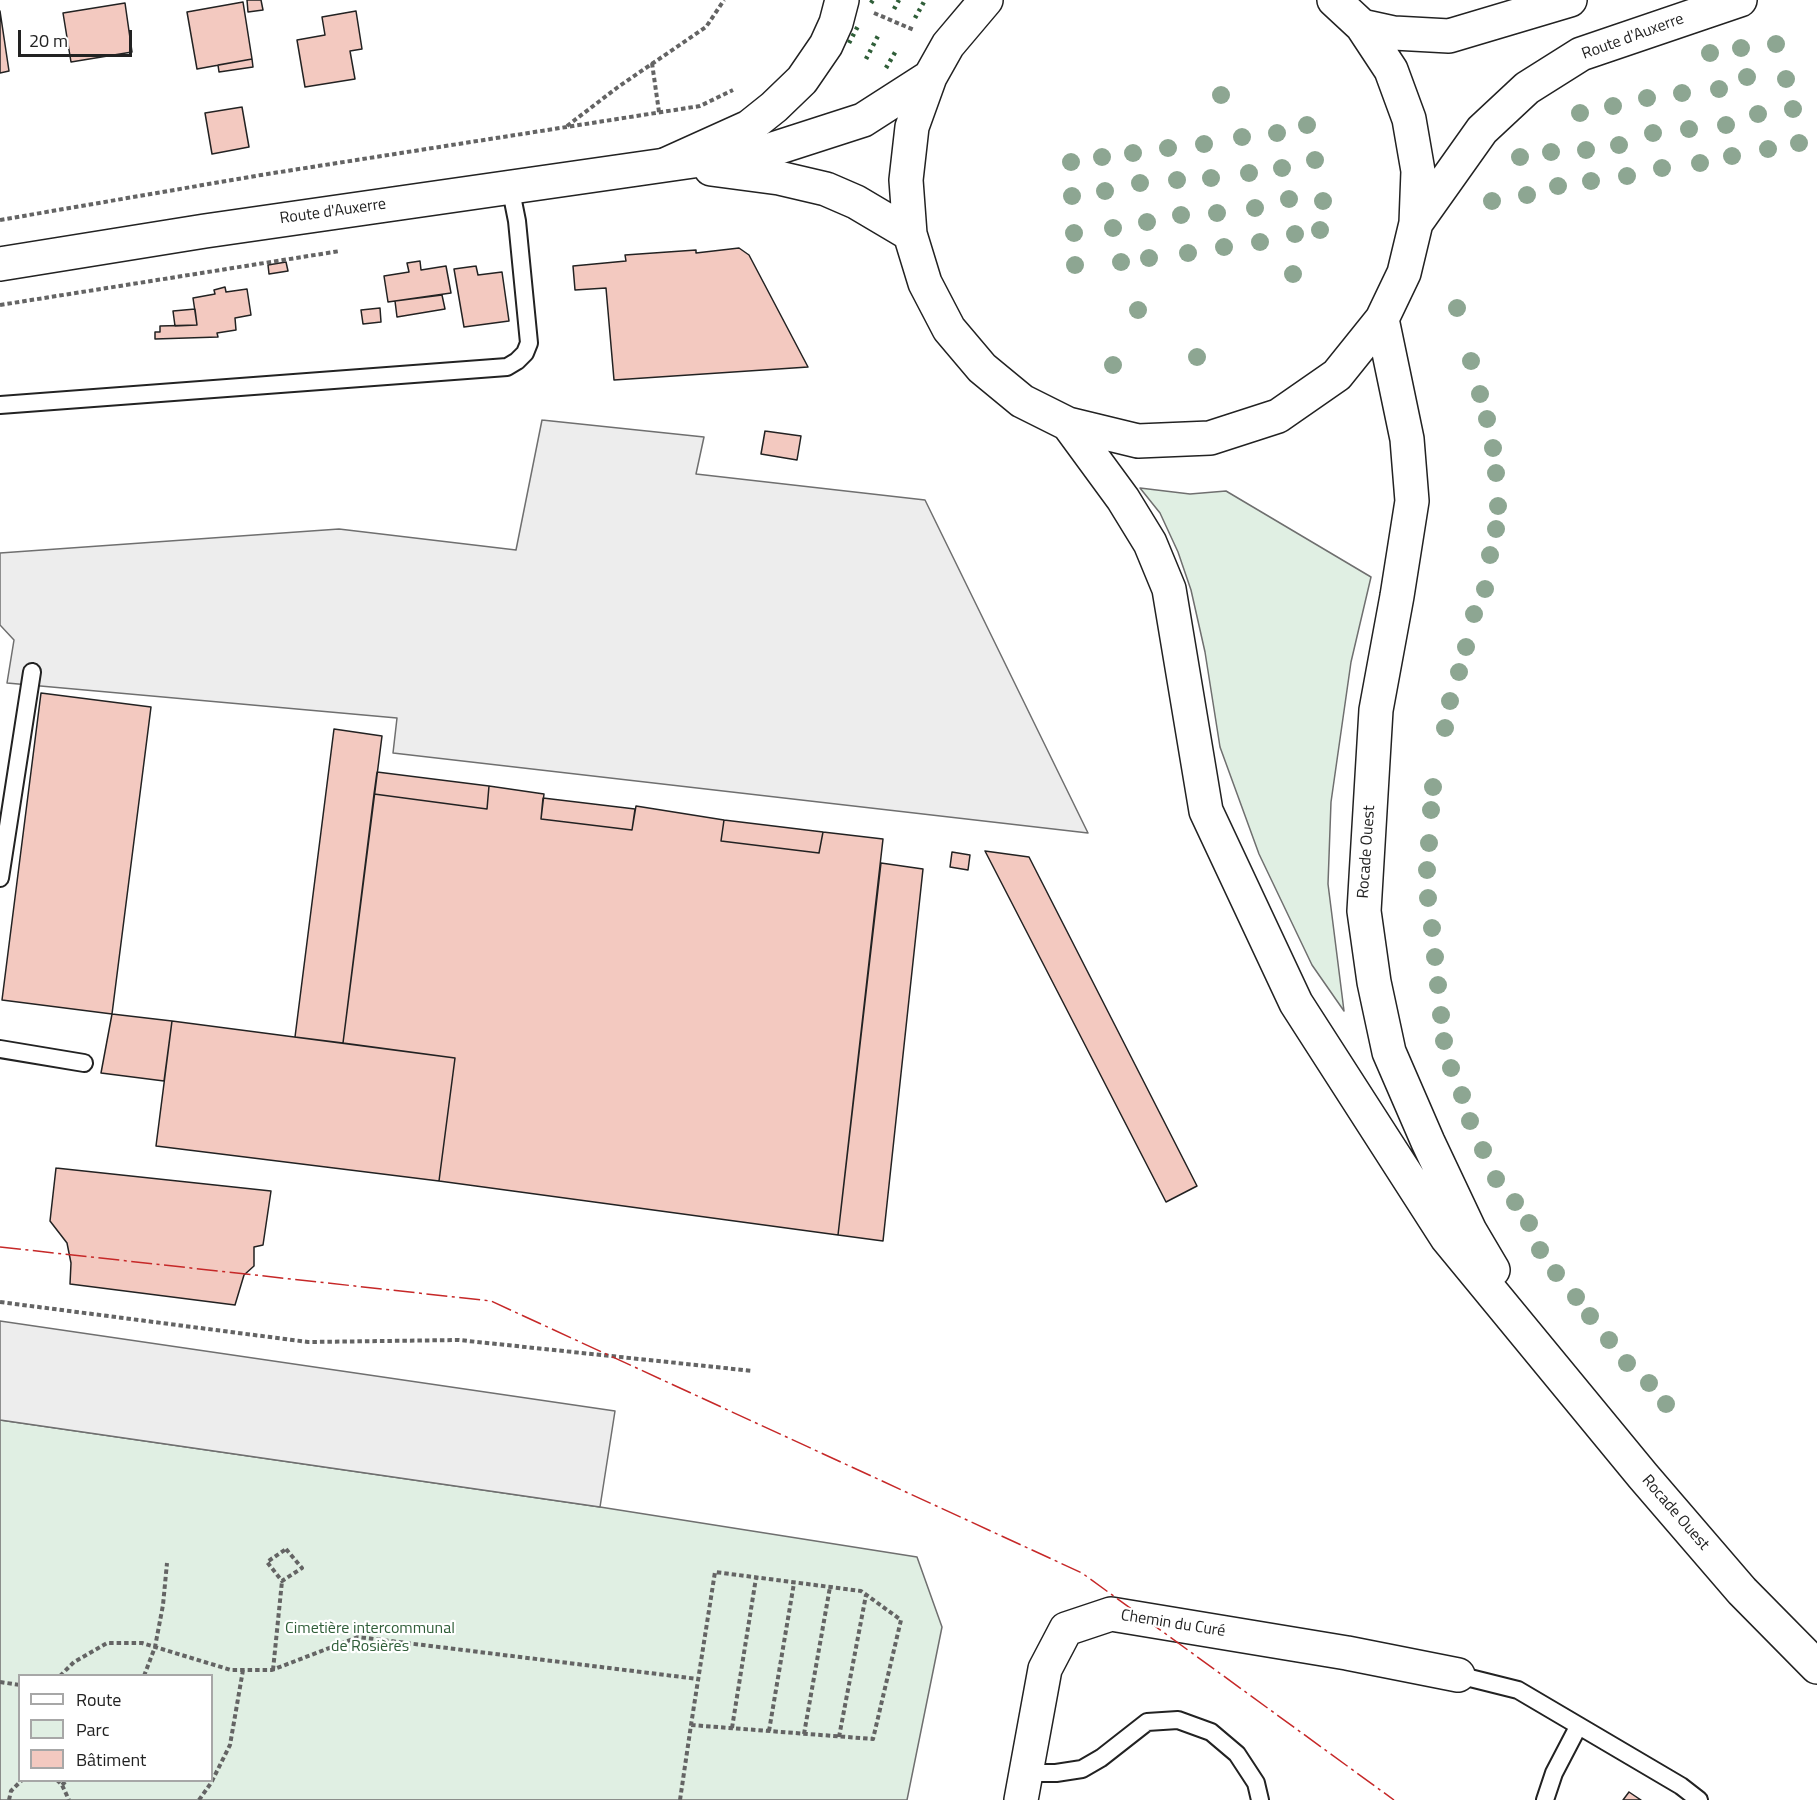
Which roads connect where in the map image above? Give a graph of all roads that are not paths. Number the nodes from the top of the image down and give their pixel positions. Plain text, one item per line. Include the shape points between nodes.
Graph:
1 (986, 0) edge
2 (1334, 0) edge
3 (1570, 0) edge
4 (1740, 0) edge
5 (853, 4) edge
6 (1362, 26) junction
7 (930, 77) junction
8 (667, 164) junction
9 (510, 186) junction
10 (1416, 223) junction
11 (910, 234) junction
12 (0, 264) edge
13 (1382, 319) junction
14 (0, 405) edge
15 (1068, 424) junction
16 (32, 672) dead end
17 (0, 878) edge
18 (0, 1049) edge
19 (84, 1062) dead end
20 (1542, 1351) junction
21 (1817, 1667) edge
22 (1458, 1675) joint
23 (1578, 1727) junction
24 (1024, 1786) edge
25 (1260, 1800) edge
26 (1545, 1800) edge
27 (1699, 1800) edge

1 - 7 main road via 948,45
2 - 6 main road
3 - 6 main road via 1449,36 1394,33
4 - 10 main road, Route d'Auxerre via 1581,54 1527,88 1482,130
5 - 8 main road via 836,22 826,45 802,80 774,107 749,127
6 - 10 main road via 1391,70 1409,119 1418,171
7 - 8 main road, Route d'Auxerre via 863,120 770,150
7 - 11 main road via 912,127 906,180
8 - 9 main road, Route d'Auxerre
8 - 11 main road, Route d'Auxerre via 779,178 826,189
9 - 12 main road, Route d'Auxerre
9 - 14 lane via 529,343 525,353 507,367
10 - 13 main road via 1404,273
11 - 15 main road via 925,284 949,329 982,368 1022,401
13 - 15 main road via 1337,375 1278,416 1210,438 1138,441
13 - 20 main road, Rocade Ouest via 1407,439 1412,501 1376,710 1364,911 1374,982 1389,1052 1428,1142 1470,1231
15 - 20 main road, Rocade Ouest via 1150,543 1169,589 1206,811 1296,1003 1447,1238
16 - 17 lane
18 - 19 lane
20 - 21 main road, Rocade Ouest via 1742,1591
22 - 23 lane via 1518,1690
22 - 24 main road, Chemin du Curé via 1111,1614 1066,1629 1045,1669
23 - 26 lane
23 - 27 lane
24 - 25 lane via 1056,1773 1082,1769 1147,1722 1178,1720 1211,1732 1237,1754 1256,1784

